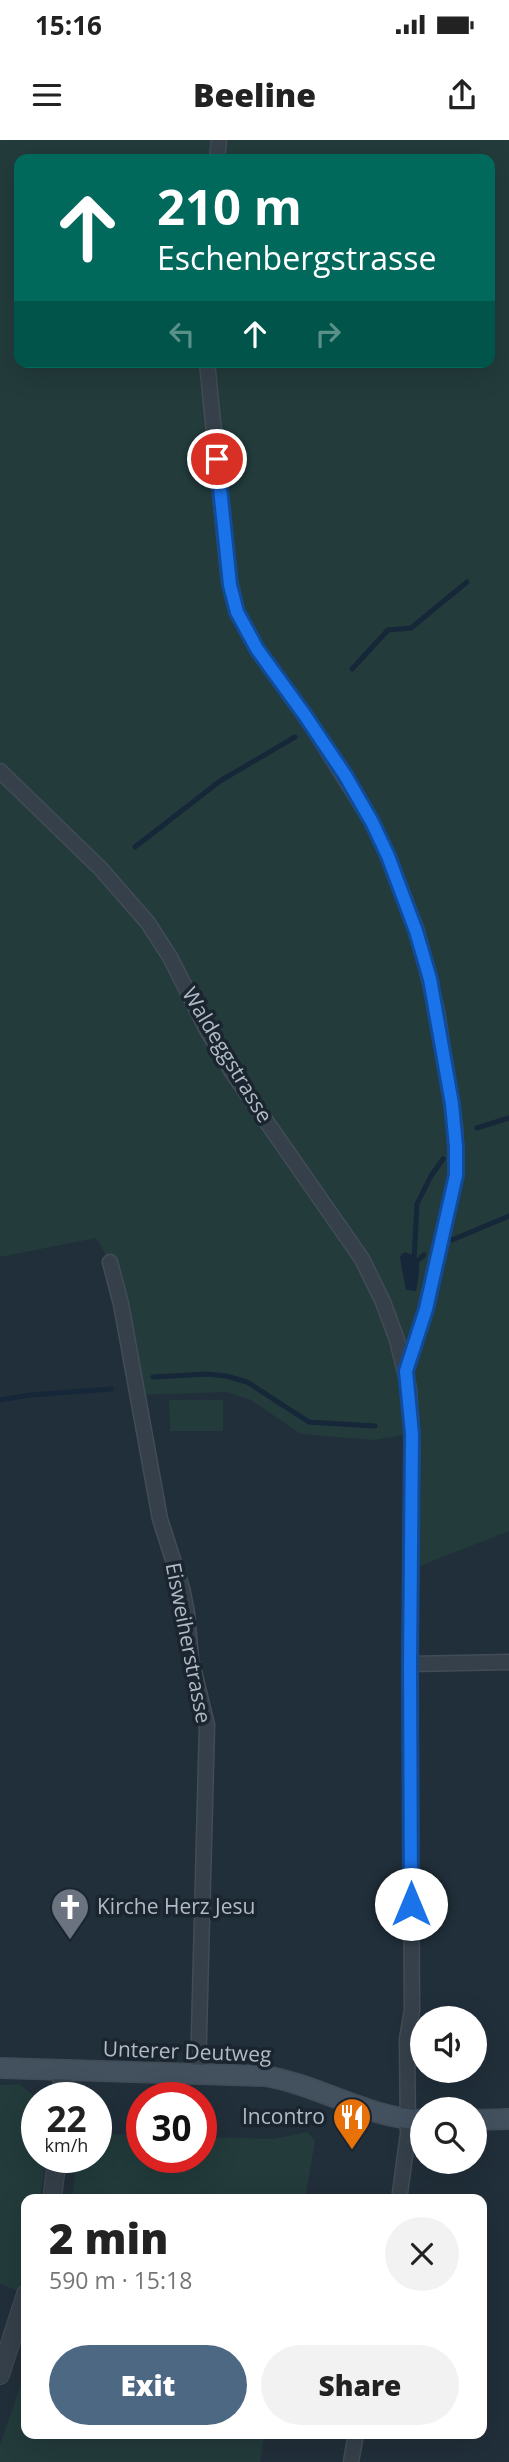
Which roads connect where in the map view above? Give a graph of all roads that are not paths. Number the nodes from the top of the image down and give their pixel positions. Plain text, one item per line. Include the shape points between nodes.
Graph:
1 (208, 368) edge
2 (0, 771) edge
3 (110, 1262) dead end
4 (406, 1371) junction
5 (509, 1662) edge
6 (410, 1664) junction
7 (0, 2068) edge
8 (63, 2070) junction
9 (198, 2073) junction
10 (63, 2082) edge
11 (413, 2097) edge
12 (410, 2119) edge
13 (509, 2119) edge
14 (487, 2120) edge
15 (410, 2130) edge
16 (55, 2173) edge
17 (53, 2194) edge
18 (400, 2194) edge
19 (21, 2310) edge
20 (0, 2375) edge
21 (355, 2439) edge
22 (351, 2462) edge

1 - 4 street via 228,573 237,612 372,822 416,931 437,1011 455,1127 456,1175 426,1309
2 - 4 street, Waldeggstrasse via 116,885 160,940 232,1072 362,1259 391,1322
3 - 9 street, Eisweiherstrasse via 160,1519 182,1588 191,1659 207,1724
4 - 6 street via 412,1434
5 - 6 street
6 - 11 street via 412,2010 407,2039
7 - 8 main road, Unterer Deutweg
8 - 9 main road, Unterer Deutweg
8 - 10 street
9 - 12 main road, Unterer Deutweg via 286,2080 389,2117
13 - 14 main road
15 - 18 street
16 - 17 street
19 - 20 street
21 - 22 street

